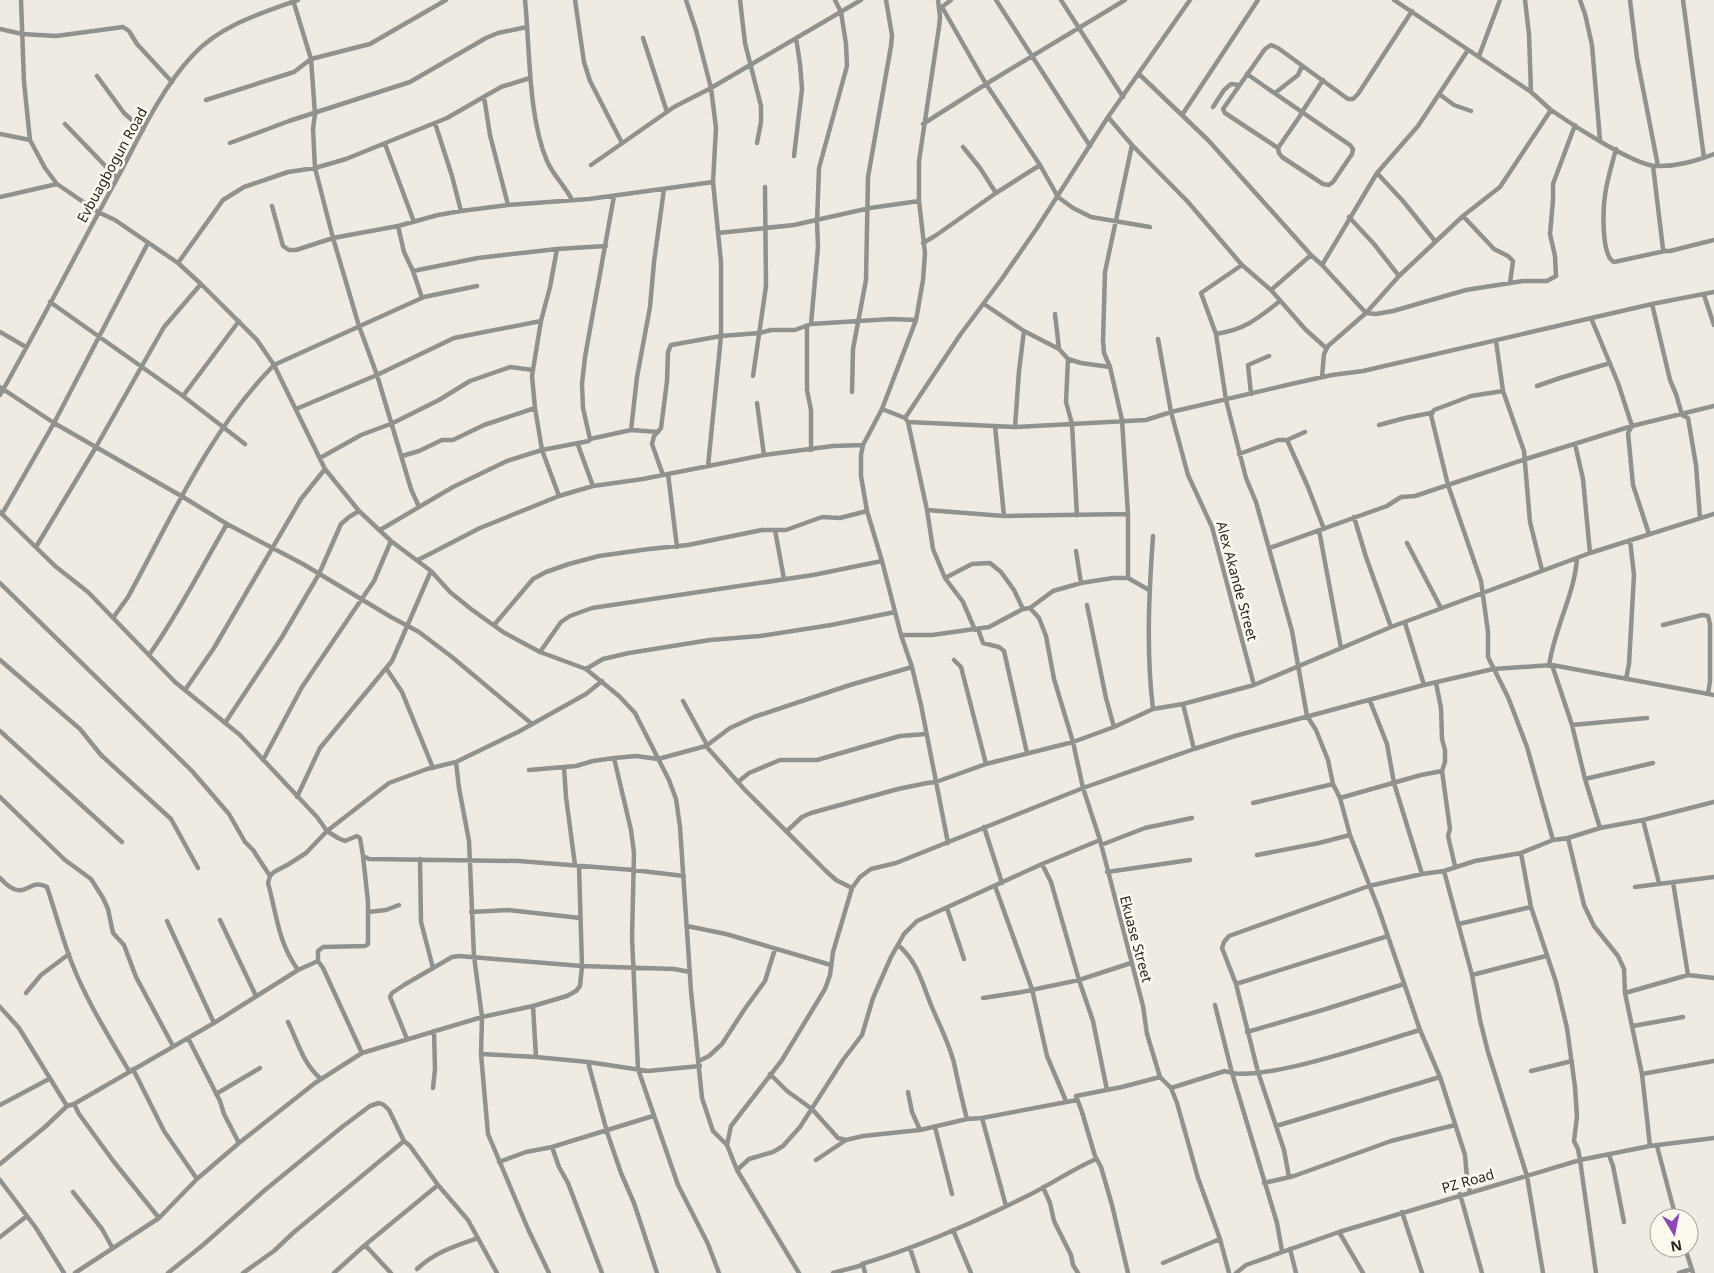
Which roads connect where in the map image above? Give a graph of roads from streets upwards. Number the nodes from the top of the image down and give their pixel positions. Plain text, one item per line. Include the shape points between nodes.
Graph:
1 (21, 0) edge
2 (295, 0) edge
3 (446, 0) edge
4 (525, 0) edge
5 (575, 0) edge
6 (686, 0) edge
7 (740, 0) edge
8 (835, 0) edge
9 (861, 0) edge
10 (886, 0) edge
11 (938, 0) edge
12 (950, 0) edge
13 (996, 0) edge
14 (1061, 0) edge
15 (1125, 0) edge
16 (1190, 0) edge
17 (1258, 0) edge
18 (1394, 0) edge
19 (1500, 0) edge
20 (1525, 0) edge
21 (1580, 0) edge
22 (1630, 0) edge
23 (1683, 0) edge
24 (941, 7) junction
25 (1412, 11) junction
26 (841, 12) junction
27 (527, 27) junction
28 (1078, 28) junction
29 (0, 29) edge
30 (22, 34) junction
31 (643, 38) dead end
32 (796, 38) junction
33 (1468, 50) junction
34 (1479, 56) junction
35 (1031, 57) junction
36 (311, 59) junction
37 (752, 64) junction
38 (1302, 66) junction
39 (1139, 74) junction
40 (1247, 74) junction
41 (97, 76) dead end
42 (530, 78) junction
43 (1323, 80) junction
44 (172, 82) junction
45 (986, 84) junction
46 (1239, 86) junction
47 (711, 88) junction
48 (1531, 92) junction
49 (1275, 93) junction
50 (1439, 94) junction
51 (484, 97) junction
52 (1123, 97) junction
53 (206, 100) dead end
54 (1213, 106) dead end
55 (1551, 110) junction
56 (1470, 111) dead end
57 (667, 112) junction
58 (1302, 112) junction
59 (314, 114) junction
60 (1182, 114) junction
61 (1108, 117) junction
62 (435, 123) junction
63 (65, 124) dead end
64 (923, 124) junction
65 (1575, 125) junction
66 (143, 130) junction
67 (0, 134) edge
68 (30, 140) junction
69 (1600, 140) junction
70 (230, 143) dead end
71 (622, 143) junction
72 (758, 143) dead end
73 (385, 144) junction
74 (1132, 145) junction
75 (1090, 146) junction
76 (963, 147) dead end
77 (1278, 148) junction
78 (1616, 150) junction
79 (1714, 154) edge
80 (794, 156) dead end
81 (1704, 158) junction
82 (591, 165) dead end
83 (1040, 165) junction
84 (1656, 166) junction
85 (315, 168) junction
86 (1377, 173) junction
87 (117, 178) junction
88 (713, 182) junction
89 (57, 184) junction
90 (765, 187) dead end
91 (664, 188) junction
92 (996, 192) junction
93 (614, 196) junction
94 (0, 197) edge
95 (1058, 197) junction
96 (572, 200) junction
97 (919, 201) junction
98 (508, 205) junction
99 (272, 206) dead end
100 (866, 209) junction
101 (461, 211) junction
102 (98, 212) junction
103 (1463, 216) junction
104 (1349, 217) junction
105 (1116, 220) junction
106 (414, 222) junction
107 (816, 222) junction
108 (398, 226) junction
109 (1150, 226) dead end
110 (766, 229) junction
111 (718, 233) junction
112 (333, 238) junction
113 (1714, 240) edge
114 (1435, 241) junction
115 (148, 243) junction
116 (923, 243) junction
117 (606, 246) junction
118 (557, 249) junction
119 (1665, 251) junction
120 (1310, 256) junction
121 (178, 263) junction
122 (1242, 265) junction
123 (1322, 265) junction
124 (413, 271) junction
125 (1399, 276) junction
126 (1510, 283) junction
127 (201, 284) junction
128 (477, 286) dead end
129 (1271, 290) junction
130 (1714, 292) edge
131 (1704, 295) junction
132 (422, 298) junction
133 (1280, 300) junction
134 (50, 302) junction
135 (984, 304) junction
136 (1652, 304) junction
137 (1366, 313) junction
138 (1054, 314) dead end
139 (1591, 318) junction
140 (859, 320) junction
141 (916, 320) junction
142 (239, 321) junction
143 (540, 321) junction
144 (809, 325) junction
145 (1714, 325) edge
146 (359, 326) junction
147 (1024, 331) junction
148 (0, 332) edge
149 (760, 333) junction
150 (1216, 334) junction
151 (721, 336) junction
152 (100, 338) junction
153 (1158, 339) dead end
154 (1496, 341) junction
155 (26, 347) junction
156 (1059, 348) junction
157 (1326, 348) junction
158 (1269, 356) dead end
159 (1068, 359) junction
160 (1610, 363) junction
161 (274, 365) junction
162 (1110, 367) junction
163 (142, 368) junction
164 (533, 370) junction
165 (377, 375) junction
166 (753, 376) dead end
167 (1322, 377) junction
168 (1537, 386) dead end
169 (2, 388) edge
170 (1503, 391) junction
171 (852, 392) dead end
172 (1250, 394) junction
173 (0, 395) edge
174 (183, 396) junction
175 (1226, 400) junction
176 (757, 403) dead end
177 (1714, 406) edge
178 (535, 408) junction
179 (296, 409) junction
180 (882, 409) junction
181 (1171, 412) junction
182 (1431, 413) junction
183 (1682, 415) junction
184 (906, 420) junction
185 (1122, 420) junction
186 (54, 423) junction
187 (393, 423) junction
188 (1072, 424) junction
189 (1379, 425) dead end
190 (996, 426) junction
191 (1632, 426) junction
192 (222, 427) junction
193 (1015, 427) junction
194 (631, 430) junction
195 (658, 432) junction
196 (1305, 432) dead end
197 (590, 438) junction
198 (1287, 440) junction
199 (245, 444) dead end
200 (1576, 444) junction
201 (578, 445) junction
202 (863, 445) junction
203 (96, 447) junction
204 (542, 450) junction
205 (811, 450) junction
206 (1239, 454) junction
207 (764, 455) junction
208 (402, 456) junction
209 (320, 458) junction
210 (1526, 459) junction
211 (708, 466) junction
212 (325, 469) junction
213 (666, 474) junction
214 (1448, 485) junction
215 (594, 486) junction
216 (558, 496) junction
217 (183, 497) junction
218 (419, 507) junction
219 (927, 510) junction
220 (359, 511) junction
221 (867, 511) junction
222 (1, 513) edge
223 (1128, 514) junction
224 (1714, 514) edge
225 (1004, 516) junction
226 (1077, 516) junction
227 (1354, 518) junction
228 (1700, 518) junction
229 (227, 524) junction
230 (380, 530) junction
231 (775, 530) junction
232 (1322, 530) junction
233 (1650, 534) junction
234 (1153, 536) dead end
235 (1630, 540) junction
236 (391, 541) junction
237 (1407, 543) dead end
238 (36, 547) junction
239 (677, 547) junction
240 (1270, 548) junction
241 (272, 549) junction
242 (1076, 551) dead end
243 (1590, 553) junction
244 (1577, 559) junction
245 (418, 560) junction
246 (882, 560) junction
247 (1542, 570) junction
248 (431, 571) junction
249 (319, 574) junction
250 (945, 578) junction
251 (1128, 578) junction
252 (784, 579) junction
253 (1081, 583) junction
254 (0, 584) edge
255 (1149, 590) junction
256 (1483, 593) junction
257 (362, 600) junction
258 (1087, 605) dead end
259 (1030, 608) junction
260 (1441, 608) junction
261 (1024, 609) junction
262 (895, 612) junction
263 (113, 618) junction
264 (1405, 623) junction
265 (494, 625) junction
266 (1663, 625) dead end
267 (407, 626) junction
268 (1391, 627) junction
269 (976, 629) junction
270 (901, 635) junction
271 (1341, 648) junction
272 (540, 652) junction
273 (149, 655) junction
274 (0, 660) edge
275 (954, 660) dead end
276 (1298, 665) junction
277 (1550, 666) junction
278 (912, 667) junction
279 (386, 668) junction
280 (586, 669) junction
281 (1493, 669) junction
282 (1626, 679) junction
283 (602, 681) junction
284 (1436, 683) junction
285 (1254, 685) junction
286 (1424, 685) junction
287 (185, 690) junction
288 (1708, 694) junction
289 (1714, 695) edge
290 (1370, 700) junction
291 (683, 701) dead end
292 (1183, 704) junction
293 (1153, 708) junction
294 (1307, 716) junction
295 (1647, 718) dead end
296 (225, 723) junction
297 (532, 724) junction
298 (1572, 725) junction
299 (1114, 727) junction
300 (0, 731) edge
301 (926, 734) junction
302 (1072, 742) junction
303 (706, 745) junction
304 (1194, 749) junction
305 (1027, 752) junction
306 (614, 758) junction
307 (658, 759) junction
308 (262, 760) junction
309 (456, 762) junction
310 (1653, 762) dead end
311 (986, 764) junction
312 (564, 767) junction
313 (434, 768) junction
314 (530, 770) dead end
315 (1442, 771) junction
316 (1585, 779) junction
317 (738, 782) junction
318 (936, 782) junction
319 (1394, 783) junction
320 (1334, 784) junction
321 (1083, 788) junction
322 (0, 796) edge
323 (297, 797) junction
324 (1340, 798) junction
325 (1714, 802) edge
326 (1253, 803) dead end
327 (1192, 818) dead end
328 (1643, 820) junction
329 (984, 827) junction
330 (1600, 828) junction
331 (327, 831) junction
332 (787, 831) junction
333 (1350, 835) junction
334 (1568, 838) junction
335 (1552, 840) junction
336 (122, 842) dead end
337 (1101, 842) junction
338 (948, 843) junction
339 (1520, 852) junction
340 (1258, 855) dead end
341 (364, 856) junction
342 (420, 860) junction
343 (470, 860) junction
344 (1190, 860) dead end
345 (1042, 864) junction
346 (577, 866) junction
347 (1455, 866) junction
348 (198, 868) dead end
349 (633, 870) junction
350 (1444, 870) junction
351 (1107, 872) junction
352 (1422, 874) junction
353 (270, 876) junction
354 (684, 876) junction
355 (1714, 877) edge
356 (0, 878) edge
357 (1673, 882) junction
358 (1002, 883) junction
359 (1659, 883) junction
360 (995, 886) junction
361 (1369, 886) junction
362 (1635, 887) dead end
363 (852, 888) junction
364 (399, 905) dead end
365 (1531, 907) junction
366 (947, 908) junction
367 (368, 912) junction
368 (471, 912) junction
369 (580, 918) junction
370 (220, 920) dead end
371 (167, 921) dead end
372 (1459, 924) junction
373 (687, 926) junction
374 (1388, 936) junction
375 (898, 945) junction
376 (775, 949) junction
377 (69, 954) junction
378 (474, 956) junction
379 (1546, 956) junction
380 (964, 959) dead end
381 (318, 961) junction
382 (1131, 963) junction
383 (582, 966) junction
384 (831, 966) junction
385 (634, 967) junction
386 (433, 968) junction
387 (298, 970) junction
388 (690, 972) junction
389 (1472, 975) junction
390 (1688, 975) junction
391 (1714, 978) edge
392 (1078, 980) junction
393 (1236, 984) junction
394 (1404, 984) junction
395 (1032, 989) junction
396 (26, 992) dead end
397 (1625, 992) junction
398 (256, 996) junction
399 (982, 998) dead end
400 (1215, 1005) dead end
401 (534, 1006) junction
402 (0, 1008) edge
403 (482, 1017) junction
404 (1683, 1017) dead end
405 (214, 1022) junction
406 (288, 1022) dead end
407 (1633, 1026) junction
408 (1420, 1030) junction
409 (434, 1031) junction
410 (1247, 1032) junction
411 (188, 1038) junction
412 (407, 1039) junction
413 (173, 1046) junction
414 (362, 1053) junction
415 (481, 1054) junction
416 (536, 1057) junction
417 (1572, 1061) junction
418 (1714, 1061) edge
419 (588, 1062) junction
420 (699, 1063) junction
421 (260, 1068) dead end
422 (638, 1069) junction
423 (131, 1070) junction
424 (1531, 1071) dead end
425 (1258, 1072) junction
426 (1232, 1073) junction
427 (770, 1074) junction
428 (1642, 1074) junction
429 (1160, 1077) junction
430 (1440, 1077) junction
431 (49, 1079) junction
432 (321, 1079) junction
433 (433, 1088) dead end
434 (1171, 1088) junction
435 (1108, 1090) junction
436 (908, 1092) dead end
437 (216, 1094) junction
438 (1078, 1100) junction
439 (1066, 1101) junction
440 (74, 1104) junction
441 (0, 1105) edge
442 (67, 1106) junction
443 (812, 1110) junction
444 (653, 1116) junction
445 (982, 1118) junction
446 (967, 1119) junction
447 (1455, 1125) junction
448 (1276, 1126) junction
449 (935, 1127) junction
450 (607, 1129) junction
451 (920, 1130) junction
452 (1714, 1138) edge
453 (846, 1140) junction
454 (404, 1141) junction
455 (239, 1143) junction
456 (726, 1145) junction
457 (1650, 1146) junction
458 (1657, 1146) junction
459 (552, 1147) junction
460 (1609, 1155) junction
461 (1096, 1159) junction
462 (816, 1160) dead end
463 (1580, 1160) junction
464 (499, 1162) junction
465 (0, 1164) edge
466 (737, 1170) junction
467 (1527, 1176) junction
468 (1289, 1177) junction
469 (197, 1179) junction
470 (0, 1180) edge
471 (1264, 1183) junction
472 (438, 1185) junction
473 (1043, 1187) junction
474 (73, 1192) dead end
475 (1470, 1192) junction
476 (952, 1194) dead end
477 (1460, 1194) junction
478 (1006, 1206) junction
479 (1673, 1208) edge
480 (1402, 1212) junction
481 (27, 1216) junction
482 (159, 1218) junction
483 (1624, 1222) dead end
484 (953, 1230) junction
485 (1339, 1232) junction
486 (0, 1237) edge
487 (478, 1238) junction
488 (1220, 1239) junction
489 (365, 1245) junction
490 (112, 1247) junction
491 (910, 1248) junction
492 (1290, 1248) junction
493 (1282, 1251) junction
494 (1688, 1258) edge
495 (1163, 1262) dead end
496 (863, 1265) junction
497 (416, 1269) dead end
498 (1128, 1271) edge
499 (1692, 1271) edge
500 (495, 1272) edge
501 (64, 1273) edge
502 (75, 1273) edge
503 (168, 1273) edge
504 (243, 1273) edge
505 (334, 1273) edge
506 (391, 1273) edge
507 (549, 1273) edge
508 (602, 1273) edge
509 (657, 1273) edge
510 (720, 1273) edge
511 (799, 1273) edge
512 (832, 1273) edge
513 (865, 1273) edge
514 (918, 1273) edge
515 (971, 1273) edge
516 (1078, 1273) edge
517 (1120, 1273) edge
518 (1229, 1273) edge
519 (1236, 1273) edge
520 (1296, 1273) edge
521 (1363, 1273) edge
522 (1422, 1273) edge
523 (1482, 1273) edge
524 (1543, 1273) edge
525 (1596, 1273) edge
526 (1679, 1273) edge

1 - 30 street
2 - 36 street
2 - 44 street, Evbuagbogun Road via 252,16 213,38 192,56
3 - 36 street via 370,44
4 - 27 street
5 - 71 street via 590,81
6 - 47 street
7 - 37 street via 745,43
8 - 26 street
9 - 26 street
10 - 100 street via 891,46 868,177
11 - 24 street
12 - 24 street
13 - 35 street
14 - 28 street
15 - 28 street
16 - 39 street
17 - 60 street
18 - 25 street
19 - 34 street
20 - 48 street
21 - 69 street via 1592,45
22 - 84 street
23 - 81 street
24 - 45 street
24 - 64 street
25 - 33 street
25 - 43 street via 1353,99
26 - 32 street
26 - 107 street via 847,66 818,168
27 - 42 street
27 - 59 street via 486,38 410,82
28 - 35 street
28 - 52 street
29 - 30 street
30 - 44 street via 56,36 123,28
30 - 68 street
31 - 57 street
32 - 37 street
32 - 80 street via 802,89
33 - 34 street
33 - 50 street
34 - 48 street
35 - 45 street
35 - 75 street
36 - 53 street via 294,72
36 - 59 street
37 - 47 street
37 - 72 street via 761,106
38 - 40 street via 1271,46 1265,49
38 - 43 street
38 - 49 street via 1298,75
39 - 52 street
39 - 60 street
40 - 46 street
40 - 49 street
41 - 66 street via 124,113
42 - 51 street via 501,87
42 - 96 street via 544,153
43 - 58 street
44 - 66 street, Evbuagbogun Road
45 - 64 street
45 - 83 street
46 - 54 street via 1231,84
46 - 77 street via 1225,104 1225,113
47 - 57 street
47 - 88 street via 716,128
48 - 55 street
49 - 58 street
50 - 56 street
50 - 86 street via 1418,126
51 - 62 street
51 - 98 street
52 - 61 street
55 - 65 street
55 - 103 street via 1500,187
57 - 71 street
58 - 77 street
58 - 77 street via 1350,145 1352,154 1333,182 1323,184 1282,157
59 - 70 street
59 - 85 street
60 - 120 street
61 - 74 street
61 - 75 street
62 - 73 street
62 - 101 street
63 - 87 street
64 - 97 street
65 - 69 street
65 - 126 street via 1553,184 1550,234 1556,276 1547,281
66 - 87 street, Evbuagbogun Road
67 - 68 street
68 - 89 street
69 - 78 street
71 - 82 street
73 - 85 street
73 - 106 street
74 - 105 street
74 - 122 street via 1188,202
75 - 95 street
76 - 92 street
78 - 84 street via 1634,160
78 - 119 street via 1605,196 1606,253 1614,262
79 - 81 street
81 - 84 street
83 - 92 street
83 - 95 street
84 - 119 street
85 - 112 street
85 - 121 street via 288,172 244,187 223,200
86 - 104 street
86 - 114 street
87 - 102 street, Evbuagbogun Road
88 - 91 street
88 - 111 street
89 - 94 street
89 - 102 street
90 - 110 street
91 - 93 street
91 - 194 street
92 - 116 street
93 - 96 street
93 - 117 street
95 - 105 street via 1091,216
95 - 135 street
96 - 98 street
97 - 100 street
97 - 116 street
98 - 101 street
99 - 112 street via 282,246 286,249 296,250
100 - 107 street
100 - 140 street via 866,280
101 - 106 street
102 - 115 street
102 - 134 street, Evbuagbogun Road
103 - 114 street
103 - 126 street via 1494,249 1513,261
104 - 123 street
104 - 125 street
105 - 109 street
105 - 162 street via 1105,272 1103,341
106 - 108 street
107 - 110 street
107 - 144 street via 818,247
108 - 112 street
108 - 124 street via 404,252
110 - 111 street
110 - 149 street via 766,286
111 - 151 street
112 - 146 street
113 - 119 street
114 - 125 street
115 - 121 street
115 - 152 street
116 - 141 street via 924,280
117 - 118 street
117 - 197 street via 582,384 583,408
118 - 124 street via 478,258
118 - 143 street
120 - 123 street
120 - 129 street
121 - 127 street
122 - 129 street
122 - 150 street via 1201,293
123 - 137 street
124 - 132 street
125 - 137 street
126 - 137 street via 1458,292 1393,311
127 - 142 street
127 - 163 street via 164,327
128 - 132 street
129 - 133 street
130 - 131 street
131 - 136 street
131 - 145 street
132 - 146 street
133 - 150 street via 1242,328
133 - 157 street
134 - 152 street
134 - 155 street, Evbuagbogun Road
135 - 147 street
135 - 184 street via 960,335
136 - 139 street
136 - 183 street
137 - 157 street
138 - 156 street
139 - 154 street
139 - 160 street
140 - 141 street
140 - 144 street
140 - 171 street via 853,349
141 - 180 street
142 - 161 street
142 - 174 street
143 - 164 street
143 - 165 street via 454,338
144 - 149 street via 796,330
144 - 205 street via 807,390 811,410
146 - 161 street
146 - 165 street
147 - 156 street
147 - 193 street
148 - 155 street
149 - 151 street
149 - 166 street
150 - 175 street
151 - 195 street via 669,347
151 - 211 street
152 - 163 street
152 - 186 street
153 - 181 street, Alex Akande Street
154 - 167 street
154 - 170 street
155 - 169 street, Evbuagbogun Road
156 - 159 street
157 - 167 street
158 - 172 street via 1248,365
159 - 162 street
159 - 188 street via 1066,402
160 - 168 street
160 - 191 street
161 - 179 street
161 - 192 street
162 - 185 street
163 - 174 street
163 - 203 street
164 - 178 street
164 - 187 street via 510,367 470,381
165 - 179 street
165 - 187 street
167 - 172 street
169 - 173 street, Evbuagbogun Road
169 - 186 street
170 - 182 street via 1470,396
170 - 210 street
172 - 175 street
174 - 192 street
175 - 181 street
175 - 206 street
176 - 207 street
177 - 183 street
178 - 204 street
178 - 208 street
179 - 209 street
180 - 184 street
180 - 202 street
181 - 185 street via 1146,420
181 - 285 street, Alex Akande Street via 1188,475 1212,527
182 - 189 street
182 - 214 street
183 - 191 street
183 - 228 street via 1688,418
184 - 190 street
184 - 219 street
185 - 188 street
185 - 223 street
186 - 203 street
186 - 222 street
187 - 208 street
187 - 209 street via 361,435
188 - 193 street
188 - 226 street
190 - 193 street
190 - 225 street
191 - 200 street
191 - 233 street via 1628,439 1633,485
192 - 199 street
192 - 217 street
194 - 195 street
194 - 197 street
195 - 213 street via 652,444
196 - 198 street
197 - 201 street
198 - 206 street via 1278,440
198 - 232 street via 1308,487
200 - 210 street
200 - 243 street
201 - 204 street
201 - 215 street
202 - 205 street
202 - 221 street via 861,476
203 - 217 street
203 - 238 street
204 - 216 street
204 - 218 street via 507,460
205 - 207 street
206 - 240 street
207 - 211 street
208 - 218 street
209 - 212 street
210 - 214 street
210 - 247 street via 1530,522
211 - 213 street
212 - 220 street
212 - 241 street via 300,499
213 - 215 street
213 - 239 street
214 - 227 street via 1415,496 1401,496 1387,506
214 - 256 street
215 - 216 street
216 - 245 street via 480,528
217 - 229 street
217 - 263 street via 128,598
218 - 230 street
219 - 225 street
219 - 250 street via 934,550
220 - 230 street
220 - 249 street via 342,524
221 - 231 street via 840,518 822,517 786,530
221 - 246 street
222 - 238 street
223 - 226 street
223 - 251 street
224 - 228 street
225 - 226 street
227 - 232 street
227 - 268 street
228 - 233 street
229 - 241 street
229 - 273 street via 179,610
230 - 236 street
231 - 239 street
231 - 252 street
232 - 240 street
232 - 271 street
233 - 235 street
234 - 255 street
235 - 243 street
235 - 282 street via 1634,575
236 - 245 street
236 - 257 street
237 - 260 street
238 - 263 street
239 - 265 street via 599,556 546,572 533,579
240 - 276 street
241 - 249 street
241 - 287 street via 214,648
242 - 253 street
243 - 244 street
244 - 247 street
244 - 277 street via 1574,583 1551,650
245 - 248 street
246 - 252 street
246 - 262 street
247 - 256 street
248 - 265 street via 450,592
248 - 267 street
249 - 257 street
249 - 296 street
250 - 261 street via 972,564 990,563 1001,572
250 - 269 street via 963,602
251 - 253 street
251 - 255 street
252 - 272 street via 592,608 561,622
253 - 259 street via 1053,591
254 - 353 street via 192,771 229,814
255 - 293 street
256 - 260 street
256 - 281 street via 1488,657
257 - 267 street
257 - 308 street via 302,687
258 - 299 street
259 - 261 street
259 - 302 street, Ekuase Street via 1039,618 1046,636 1054,680
260 - 264 street
261 - 269 street via 989,627
262 - 270 street
262 - 280 street via 831,625 629,653 603,660
263 - 273 street
264 - 268 street
264 - 286 street
265 - 272 street
266 - 288 street via 1708,616
267 - 279 street
267 - 297 street via 452,657
268 - 271 street
269 - 270 street
269 - 305 street via 983,643 1004,651
270 - 278 street
271 - 276 street
272 - 280 street
273 - 287 street
274 - 348 street via 80,729 101,755 171,819
275 - 311 street via 961,668
276 - 285 street
276 - 294 street
277 - 281 street
277 - 282 street
277 - 298 street
278 - 301 street
278 - 303 street via 754,717 730,728
279 - 313 street via 402,692
279 - 323 street via 320,748
280 - 283 street
281 - 284 street
281 - 335 street via 1508,697 1527,747
282 - 288 street
283 - 297 street via 586,694
283 - 307 street via 635,712
284 - 286 street
284 - 315 street via 1445,750
285 - 292 street
286 - 290 street
287 - 296 street
288 - 289 street
290 - 294 street
290 - 319 street via 1388,744
291 - 303 street
292 - 293 street
292 - 304 street
293 - 299 street
294 - 304 street
294 - 320 street via 1328,760
295 - 298 street
296 - 308 street
297 - 309 street
298 - 316 street
299 - 302 street
300 - 336 street
301 - 317 street via 900,736 817,760 780,760 749,773
301 - 318 street
302 - 305 street
302 - 321 street, Ekuase Street
303 - 307 street
303 - 317 street
304 - 321 street
305 - 311 street
306 - 307 street
306 - 312 street
306 - 349 street via 631,830
307 - 354 street via 676,799
308 - 323 street
309 - 313 street
309 - 343 street
310 - 316 street
311 - 318 street
312 - 314 street
312 - 346 street
313 - 331 street via 389,783
315 - 319 street
315 - 347 street via 1450,829 1448,836
316 - 330 street
317 - 332 street
318 - 332 street via 811,813
318 - 338 street
319 - 324 street
319 - 352 street
320 - 324 street
320 - 326 street
321 - 329 street
321 - 337 street, Ekuase Street
322 - 413 street via 65,860 91,879 108,909 113,933 124,945 136,976
323 - 331 street
324 - 333 street
325 - 328 street
327 - 337 street
328 - 330 street
328 - 359 street
329 - 338 street
329 - 358 street
330 - 334 street
331 - 341 street via 342,840 360,838
331 - 353 street via 306,853
332 - 363 street via 836,880
333 - 340 street
333 - 361 street
334 - 335 street
334 - 397 street via 1584,905 1594,926 1618,956 1624,969
335 - 339 street
337 - 345 street
337 - 351 street, Ekuase Street
338 - 363 street via 872,869
339 - 347 street
339 - 365 street
341 - 342 street via 369,859
341 - 367 street
342 - 343 street
342 - 386 street via 421,922
343 - 346 street
343 - 368 street
344 - 351 street
345 - 358 street
345 - 392 street via 1051,882
346 - 349 street
346 - 369 street
347 - 350 street
349 - 354 street
349 - 385 street
350 - 352 street
350 - 372 street
351 - 382 street, Ekuase Street
352 - 361 street
353 - 387 street via 268,883 282,943
354 - 373 street
355 - 357 street
356 - 377 street via 15,890 36,884 47,887
357 - 359 street
357 - 390 street
358 - 360 street
359 - 362 street
360 - 366 street
360 - 395 street
361 - 374 street
361 - 393 street via 1229,936 1222,948
363 - 384 street
364 - 367 street
365 - 372 street
365 - 379 street
366 - 375 street via 909,927
366 - 380 street
367 - 381 street via 368,944 324,947 318,951
368 - 369 street via 508,910
368 - 378 street
369 - 383 street
370 - 398 street
371 - 405 street
372 - 389 street
373 - 376 street
373 - 388 street
374 - 393 street
374 - 394 street
375 - 443 street via 873,998 862,1035
375 - 446 street via 908,953 919,972 942,1028 954,1061
376 - 384 street
376 - 420 street via 765,982 722,1044
377 - 396 street via 41,975
377 - 423 street via 97,1015
378 - 383 street
378 - 386 street via 452,957
378 - 403 street
379 - 389 street
379 - 417 street via 1556,982
381 - 387 street
381 - 414 street
382 - 392 street
382 - 429 street, Ekuase Street
383 - 385 street
383 - 401 street via 580,986 576,992
384 - 427 street via 825,989
385 - 388 street
385 - 422 street
386 - 412 street via 390,997
387 - 398 street
388 - 420 street
389 - 467 street via 1488,1052
390 - 391 street
390 - 397 street
392 - 395 street
392 - 435 street via 1093,1021
393 - 410 street
394 - 408 street
394 - 410 street
395 - 399 street
395 - 439 street via 1047,1056
397 - 407 street
398 - 405 street
400 - 426 street
401 - 403 street
401 - 416 street
402 - 431 street via 19,1028
403 - 409 street
403 - 415 street
404 - 407 street
405 - 411 street
406 - 432 street via 304,1059
407 - 428 street
408 - 425 street via 1308,1062
408 - 430 street
409 - 412 street
409 - 433 street
410 - 425 street
411 - 413 street
411 - 437 street
412 - 414 street
413 - 423 street
414 - 432 street
415 - 416 street
415 - 464 street via 488,1134
416 - 419 street
417 - 424 street
417 - 463 street via 1576,1116 1574,1141
418 - 428 street
419 - 422 street
419 - 450 street
420 - 422 street via 648,1071
420 - 456 street via 702,1098 709,1121 713,1131
421 - 437 street
422 - 444 street
423 - 440 street
423 - 469 street via 164,1131
425 - 426 street
425 - 448 street
426 - 434 street via 1225,1071
426 - 471 street
427 - 443 street
427 - 456 street via 731,1126
428 - 457 street
429 - 434 street, Ekuase Street
429 - 435 street
430 - 447 street
430 - 448 street
431 - 441 street
431 - 442 street
432 - 455 street
434 - 488 street, Ekuase Street
435 - 438 street via 1079,1094 1076,1096
436 - 451 street
437 - 455 street
438 - 439 street
438 - 461 street
439 - 445 street
440 - 442 street
440 - 482 street via 114,1162
442 - 465 street
443 - 453 street via 838,1138
443 - 466 street via 783,1146 749,1159
444 - 450 street
444 - 510 street via 678,1185
445 - 446 street
445 - 478 street
446 - 449 street
447 - 468 street via 1391,1141
447 - 475 street via 1465,1155
448 - 468 street
449 - 451 street
449 - 476 street
450 - 459 street
450 - 509 street
451 - 453 street
452 - 458 street, PZ Road
453 - 462 street
454 - 472 street
454 - 503 street via 384,1105 370,1106 264,1190
454 - 504 street via 274,1251
455 - 469 street
456 - 466 street
457 - 458 street, PZ Road
457 - 460 street, PZ Road
458 - 479 street
459 - 464 street
459 - 508 street
460 - 463 street, PZ Road
460 - 483 street
461 - 473 street
461 - 498 street via 1112,1205
463 - 467 street, PZ Road
463 - 525 street
464 - 507 street
466 - 511 street
467 - 475 street, PZ Road
467 - 524 street
468 - 471 street
469 - 482 street
470 - 481 street
471 - 493 street
472 - 487 street via 468,1220
472 - 489 street
473 - 478 street
473 - 516 street
474 - 490 street
475 - 477 street, PZ Road
477 - 480 street, PZ Road
477 - 523 street
478 - 484 street
480 - 485 street, PZ Road
480 - 522 street
481 - 486 street
481 - 501 street
482 - 490 street
484 - 491 street
484 - 515 street
485 - 492 street, PZ Road
485 - 521 street
487 - 497 street via 444,1249
487 - 500 street
488 - 495 street
488 - 518 street, Ekuase Street
489 - 505 street
489 - 506 street
490 - 502 street
491 - 496 street
491 - 514 street
492 - 493 street, PZ Road
492 - 520 street
493 - 519 street, PZ Road via 1246,1265
494 - 499 street
496 - 512 street
496 - 513 street
498 - 517 street
499 - 526 street

